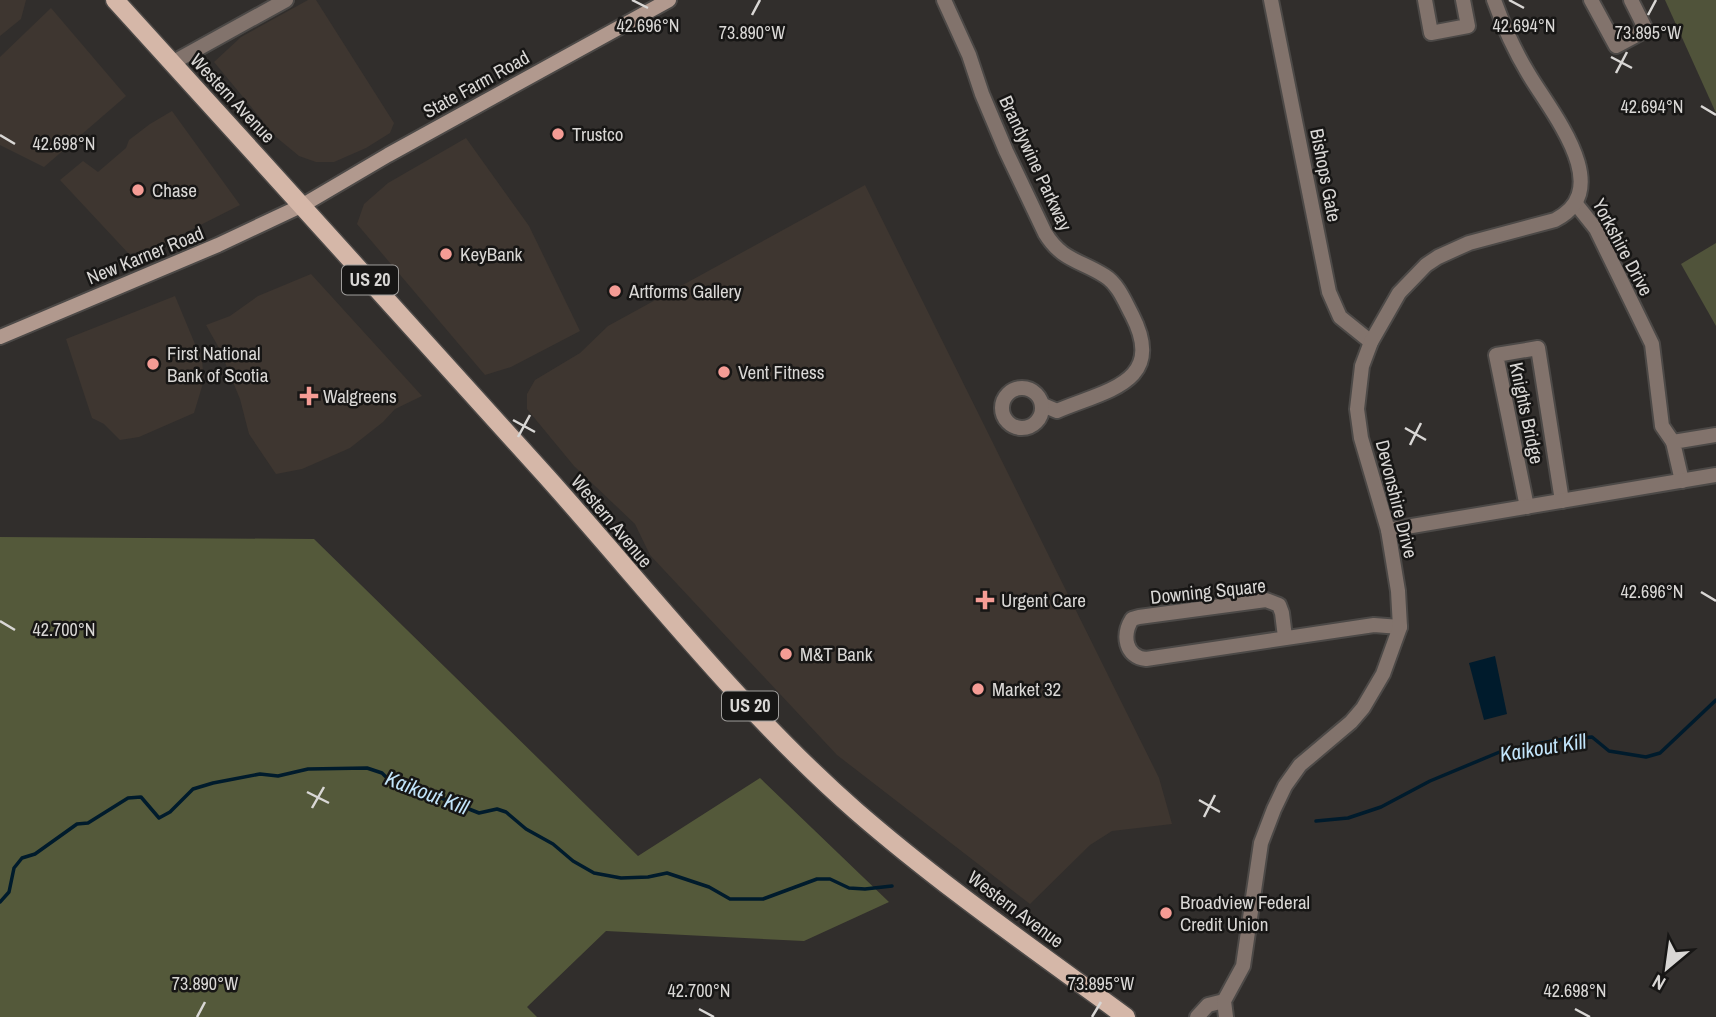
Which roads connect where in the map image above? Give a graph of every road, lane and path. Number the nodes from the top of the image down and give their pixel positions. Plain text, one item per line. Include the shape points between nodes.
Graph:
1 (115, 0) edge
2 (286, 0) edge
3 (669, 0) edge
4 (944, 0) edge
5 (1271, 0) edge
6 (1425, 0) edge
7 (1463, 0) edge
8 (1494, 0) edge
9 (1591, 0) edge
10 (1631, 0) edge
11 (172, 63) junction
12 (1576, 204) junction
13 (303, 205) junction
14 (0, 337) edge
15 (1371, 342) junction
16 (1043, 405) dead end
17 (1716, 435) edge
18 (1673, 442) junction
19 (1716, 475) edge
20 (1682, 481) junction
21 (1562, 501) junction
22 (1527, 507) junction
23 (1388, 530) junction
24 (1399, 627) junction
25 (1285, 637) junction
26 (1224, 1002) junction
27 (1126, 1017) edge
28 (1197, 1017) edge
29 (1226, 1017) edge

1 - 11 main road, Western Avenue / US 20
2 - 11 street
3 - 13 main road, State Farm Road
4 - 16 street, Brandywine Parkway via 1045,233 1066,257 1112,282 1143,342 1142,361 1128,379 1057,411
5 - 15 street, Bishops Gate via 1329,292 1340,317
6 - 7 street via 1432,33 1468,26
8 - 12 street, Yorkshire Drive via 1526,70 1578,161 1581,179
9 - 10 street via 1616,46 1646,30
11 - 13 main road, Western Avenue / US 20
12 - 15 street, Devonshire Drive via 1555,220 1469,243 1432,261 1399,293
12 - 18 street, Yorkshire Drive via 1596,229 1652,344 1662,425
13 - 14 main road, New Karner Road
13 - 27 main road, Western Avenue / US 20 via 779,737 920,864
15 - 23 street, Devonshire Drive via 1362,366 1357,409
17 - 18 street
18 - 20 street
19 - 20 street
20 - 21 street
21 - 22 street
21 - 22 street, Knights Bridge via 1538,348 1496,355
22 - 23 street
23 - 24 street, Devonshire Drive
24 - 25 street, Downing Square via 1374,625
24 - 26 street, Devonshire Drive via 1383,674 1363,708 1300,765 1274,808 1261,843 1243,966
25 - 25 street, Downing Square via 1279,605 1266,600 1139,617 1132,620 1126,635 1128,649 1146,659
26 - 28 street via 1208,1005
26 - 29 street

